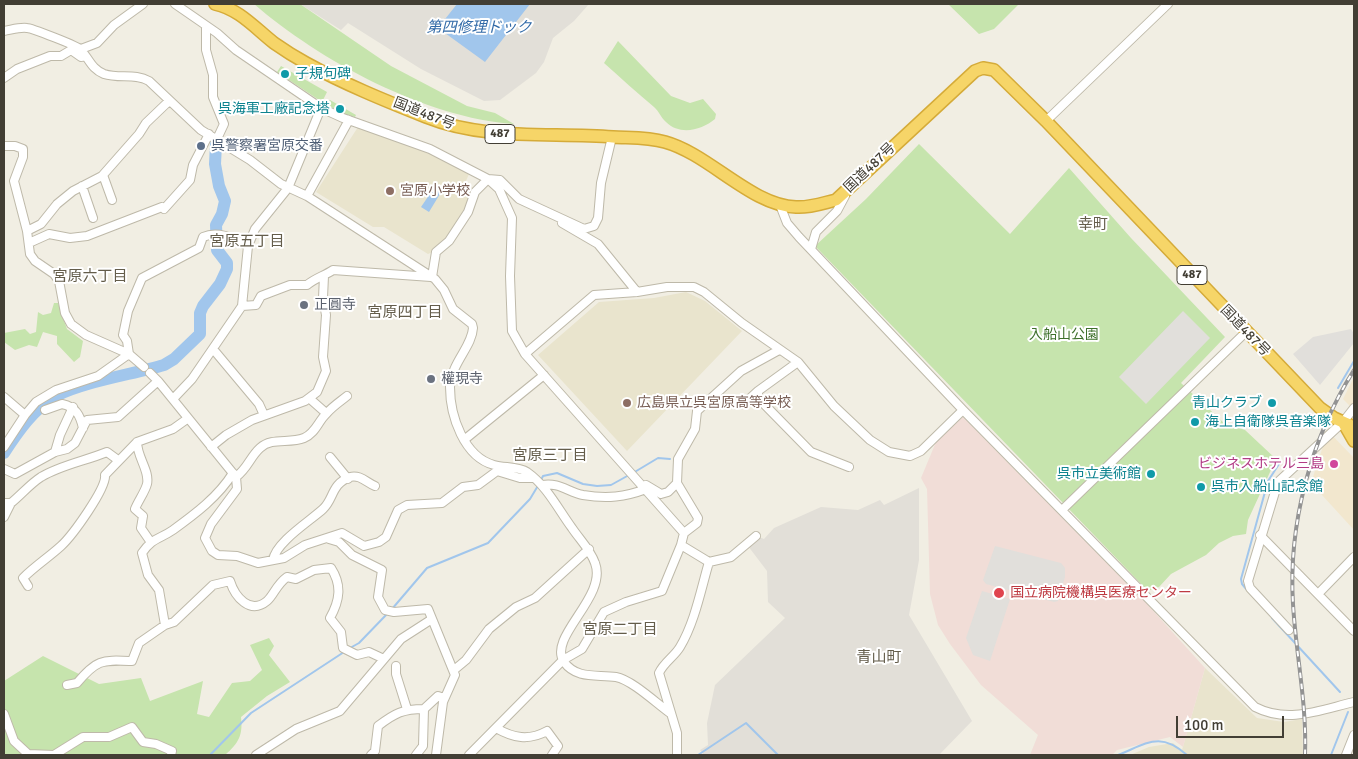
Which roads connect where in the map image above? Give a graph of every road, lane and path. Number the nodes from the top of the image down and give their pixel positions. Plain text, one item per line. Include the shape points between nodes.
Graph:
1 (143, 4) edge
2 (175, 4) edge
3 (215, 4) edge
4 (1168, 4) edge
5 (230, 6) edge
6 (206, 26) junction
7 (4, 31) edge
8 (83, 52) junction
9 (4, 78) edge
10 (169, 101) junction
11 (320, 108) junction
12 (349, 120) junction
13 (1046, 121) junction
14 (209, 134) junction
15 (612, 137) junction
16 (217, 139) junction
17 (4, 146) edge
18 (103, 175) junction
19 (488, 179) junction
20 (82, 186) junction
21 (288, 188) junction
22 (847, 192) junction
23 (307, 196) junction
24 (112, 200) dead end
25 (780, 204) junction
26 (543, 212) junction
27 (93, 218) dead end
28 (27, 230) junction
29 (29, 243) junction
30 (248, 246) junction
31 (811, 249) junction
32 (324, 276) junction
33 (432, 277) junction
34 (637, 292) junction
35 (242, 306) junction
36 (1246, 332) junction
37 (213, 350) junction
38 (779, 350) junction
39 (129, 354) junction
40 (525, 354) junction
41 (798, 362) junction
42 (144, 367) dead end
43 (150, 373) dead end
44 (544, 375) junction
45 (158, 381) junction
46 (758, 391) junction
47 (348, 396) dead end
48 (4, 397) edge
49 (310, 398) junction
50 (173, 399) junction
51 (746, 402) dead end
52 (72, 408) junction
53 (1354, 408) edge
54 (45, 410) dead end
55 (963, 410) junction
56 (326, 413) junction
57 (25, 414) junction
58 (264, 414) junction
59 (187, 419) junction
60 (1342, 422) junction
61 (1354, 427) edge
62 (83, 428) junction
63 (464, 440) junction
64 (1354, 441) edge
65 (137, 442) junction
66 (4, 447) edge
67 (211, 447) junction
68 (55, 452) junction
69 (330, 457) dead end
70 (118, 460) junction
71 (849, 467) dead end
72 (4, 469) edge
73 (234, 475) junction
74 (348, 478) junction
75 (534, 478) junction
76 (640, 482) junction
77 (677, 482) junction
78 (542, 485) junction
79 (375, 486) dead end
80 (646, 490) junction
81 (8, 503) edge
82 (1062, 510) junction
83 (4, 517) edge
84 (684, 533) junction
85 (1260, 535) junction
86 (756, 536) dead end
87 (329, 539) junction
88 (150, 541) junction
89 (681, 545) junction
90 (589, 549) junction
91 (1354, 557) edge
92 (273, 560) junction
93 (709, 562) junction
94 (28, 586) dead end
95 (1318, 594) junction
96 (432, 619) junction
97 (165, 625) junction
98 (1289, 630) dead end
99 (1354, 631) edge
100 (384, 659) junction
101 (563, 660) junction
102 (396, 666) dead end
103 (454, 670) junction
104 (67, 685) dead end
105 (444, 698) junction
106 (1354, 702) edge
107 (407, 709) junction
108 (424, 709) junction
109 (670, 713) junction
110 (4, 714) edge
111 (496, 728) junction
112 (1354, 735) edge
113 (171, 755) edge
114 (256, 755) edge
115 (371, 755) edge
116 (416, 755) edge
117 (436, 755) edge
118 (469, 755) edge
119 (552, 755) edge
120 (676, 755) edge
121 (1346, 755) edge

1 - 8 street
2 - 6 street
3 - 5 highway, 国道487号 / 487
4 - 13 street
5 - 15 highway, 国道487号 / 487 via 276,44 306,63 449,126 504,134
6 - 11 street
6 - 16 street via 213,97 224,124
7 - 8 street via 35,30 49,38 75,45
8 - 9 street via 81,57 71,50 60,56 50,56 17,69
8 - 10 street via 94,68 105,75 142,77
10 - 14 street via 192,124
10 - 18 street via 146,123
11 - 12 street
11 - 21 street
12 - 19 street via 417,143
12 - 23 street
13 - 22 highway, 国道487号 / 487 via 994,70 983,68 974,71
13 - 36 highway, 国道487号 / 487
14 - 16 street
14 - 29 street via 193,165 190,180 163,208 87,236 70,238 49,234
15 - 25 highway, 国道487号 / 487 via 667,142 706,161 750,191
15 - 26 street via 594,226 584,229 550,212
16 - 21 street
17 - 28 street via 20,147 24,153 14,181
18 - 20 street
18 - 24 street
19 - 26 street via 500,180 519,199
19 - 33 street via 476,192 468,212 449,241 436,252
19 - 40 street via 499,189 512,218 510,318 512,331
20 - 27 street
20 - 28 street via 57,204 41,224
21 - 23 street
21 - 30 street via 255,229
22 - 25 highway, 国道487号 / 487 via 836,200 810,206
22 - 31 street via 837,211 816,232
23 - 33 street
25 - 31 street via 787,222
26 - 34 street via 598,244
28 - 29 street
29 - 39 street via 30,254 59,281 65,313 71,324
30 - 35 street
30 - 39 street via 228,236 203,237 199,248 142,278 128,311 123,335
31 - 55 street
32 - 33 street via 333,270
32 - 35 street via 314,278 307,285 290,285 261,296 256,305
32 - 49 street via 326,371 323,382
33 - 63 street via 444,290 453,309 474,328 457,361 450,385 456,420
34 - 38 street via 667,286 694,287
34 - 40 street via 594,295
35 - 37 street
36 - 60 highway, 国道487号 / 487 via 1320,408
36 - 82 street
37 - 50 street via 185,389
37 - 58 street
38 - 41 street
38 - 77 street via 741,371 697,411 695,429 678,459
39 - 42 street
39 - 57 street via 98,376 56,390 36,402
40 - 44 street
41 - 46 street
41 - 55 street via 834,406 870,440 889,452 910,456 921,451
43 - 45 street
44 - 63 street
44 - 76 street
45 - 50 street
45 - 62 street via 118,417 87,420
46 - 51 street
46 - 71 street via 758,398 811,452
47 - 56 street
48 - 57 street
49 - 56 street
49 - 58 street
50 - 59 street
52 - 54 street via 62,404
52 - 62 street via 78,412
52 - 68 street
53 - 60 street
55 - 82 street
56 - 73 street via 314,432 289,442 270,441 260,448 246,469
57 - 66 street
58 - 67 street via 226,434
59 - 65 street via 173,429
59 - 67 street
60 - 61 highway, 国道487号 / 487
60 - 64 highway, 国道487号 / 487
60 - 85 street via 1278,482
62 - 68 street via 67,449
63 - 75 street via 481,459 493,465 522,470
65 - 70 street
65 - 88 street via 147,483 135,509 142,516 141,528
67 - 73 street
68 - 72 street via 15,474
69 - 74 street
70 - 81 street via 107,452 56,470
70 - 94 street via 105,475 99,494 62,546 23,578
73 - 88 street via 192,517
73 - 92 street via 237,489 211,524 205,538 218,555 237,556 258,563
74 - 79 street via 362,478
74 - 92 street via 336,487 325,507 286,540
75 - 78 street
75 - 87 street via 520,478 497,471 478,485 463,487 442,503 407,505 398,510 386,537 379,542 364,546 342,533
76 - 77 street via 661,494 668,492
76 - 80 street
77 - 84 street via 698,518 697,523
78 - 80 street via 560,485 582,495 624,497
78 - 90 street
80 - 84 street
81 - 83 street
82 - 106 street via 1255,707 1284,717
84 - 89 street
85 - 95 street
85 - 98 street via 1248,581 1250,588
86 - 93 street via 731,557
87 - 92 street via 305,545 284,558
87 - 96 street via 382,570 378,597 385,610 428,609
88 - 97 street via 142,552 148,575 160,590
89 - 93 street
89 - 101 street via 662,590 604,612 582,649
90 - 101 street via 598,573 593,592 560,644
90 - 103 street via 542,592 516,607 489,629 466,660
91 - 95 street
93 - 109 street via 686,635 680,648 664,663 659,673
95 - 99 street
96 - 100 street via 401,639
96 - 103 street
97 - 100 street via 182,616 213,585 230,582 235,595 246,604 258,606 268,600 277,585 287,577 296,579 314,570 331,568 337,577 340,597 330,618 341,632 343,648 357,655 369,652
97 - 104 street via 138,643 132,661 104,660 88,670 77,683
100 - 114 street via 340,711 296,729
101 - 109 street via 569,667 591,677 617,677 626,681
101 - 111 street
102 - 107 street
103 - 105 street via 455,675
105 - 108 street via 438,696
105 - 117 street
107 - 108 street
107 - 115 street via 378,726 375,751
108 - 116 street via 423,746
109 - 120 street via 677,733
110 - 113 street via 14,741 28,754 54,755 83,737 109,737 132,727 143,742 168,748
111 - 118 street
111 - 119 street via 513,737 535,737 547,731 558,746
112 - 121 street

